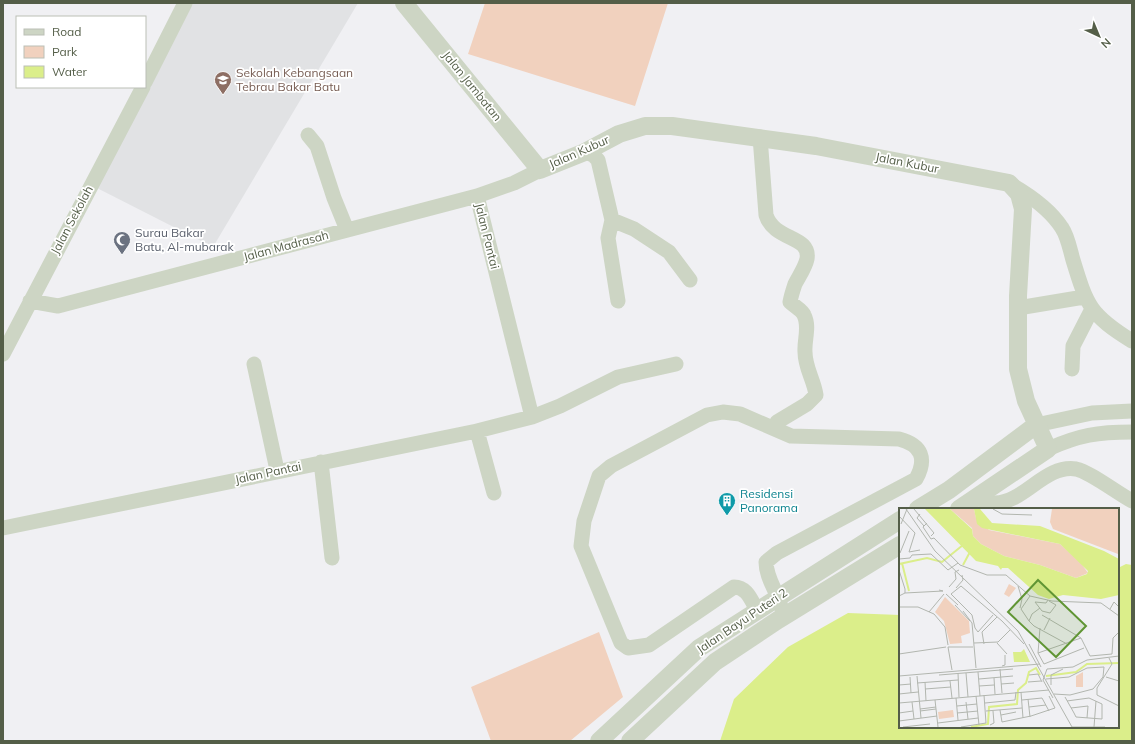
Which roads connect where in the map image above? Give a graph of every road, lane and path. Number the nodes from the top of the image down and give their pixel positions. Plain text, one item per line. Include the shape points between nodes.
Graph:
1 (185, 3) edge
2 (404, 3) edge
3 (146, 80) edge
4 (141, 88) edge
5 (308, 135) dead end
6 (760, 137) junction
7 (585, 152) junction
8 (540, 170) junction
9 (1010, 183) junction
10 (477, 196) junction
11 (612, 220) junction
12 (347, 230) junction
13 (690, 280) dead end
14 (618, 301) dead end
15 (30, 302) junction
16 (1088, 303) junction
17 (1018, 308) junction
18 (1132, 341) edge
19 (3, 354) edge
20 (254, 364) dead end
21 (676, 364) dead end
22 (1072, 370) dead end
23 (1132, 411) edge
24 (532, 417) junction
25 (777, 422) dead end
26 (1036, 426) junction
27 (477, 431) junction
28 (1132, 432) edge
29 (1048, 449) junction
30 (321, 462) junction
31 (278, 470) junction
32 (494, 493) dead end
33 (977, 498) junction
34 (1132, 501) edge
35 (920, 508) edge
36 (961, 508) edge
37 (899, 521) edge
38 (3, 528) edge
39 (899, 546) edge
40 (332, 558) dead end
41 (778, 597) junction
42 (757, 610) junction
43 (778, 620) junction
44 (599, 741) edge
45 (630, 741) edge

1 - 3 street
2 - 8 street, Jalan Jambatan
4 - 15 street, Jalan Sekolah
5 - 12 street via 317,146
6 - 7 street, Jalan Kubur via 672,126 645,126 619,134
6 - 9 street, Jalan Kubur
6 - 25 street via 768,222 772,228 803,244 808,252 807,261 790,302 804,314 805,352 816,395 807,404
7 - 8 street, Jalan Kubur
7 - 11 street via 598,160
8 - 10 street, Jalan Madrasah via 514,183
9 - 16 street via 1032,196 1064,230
9 - 17 street via 1019,194 1023,209
10 - 12 street, Jalan Madrasah
10 - 24 street, Jalan Pantai
11 - 13 street via 634,229 669,252
11 - 14 street via 608,238
12 - 15 street, Jalan Madrasah via 58,306
15 - 19 street, Jalan Sekolah
16 - 17 street
16 - 18 street via 1111,328
16 - 22 street via 1074,346
17 - 26 street via 1018,369 1026,401
20 - 31 street
21 - 24 street, Jalan Pantai via 618,377
23 - 26 street via 1092,413
24 - 27 street, Jalan Pantai
26 - 29 street
26 - 35 street
27 - 30 street, Jalan Pantai
27 - 32 street
28 - 29 street via 1098,432
29 - 33 street
30 - 31 street, Jalan Pantai
30 - 40 street
31 - 38 street, Jalan Pantai
33 - 34 street via 994,503 1009,500 1042,479 1066,468 1078,469
33 - 36 street
37 - 41 street, Jalan Bayu Puteri 2
39 - 43 street, Jalan Bayu Puteri 2
41 - 42 street, Jalan Bayu Puteri 2
41 - 42 street via 766,572 766,562 777,553 916,479 922,468 917,448 899,439 792,436 740,414 723,412 707,415 611,466 599,476 584,521 581,546 621,643 628,648 649,645 734,587 745,590
41 - 43 street via 781,608
42 - 44 street, Jalan Bayu Puteri 2 via 699,648
43 - 45 street, Jalan Bayu Puteri 2 via 715,662

